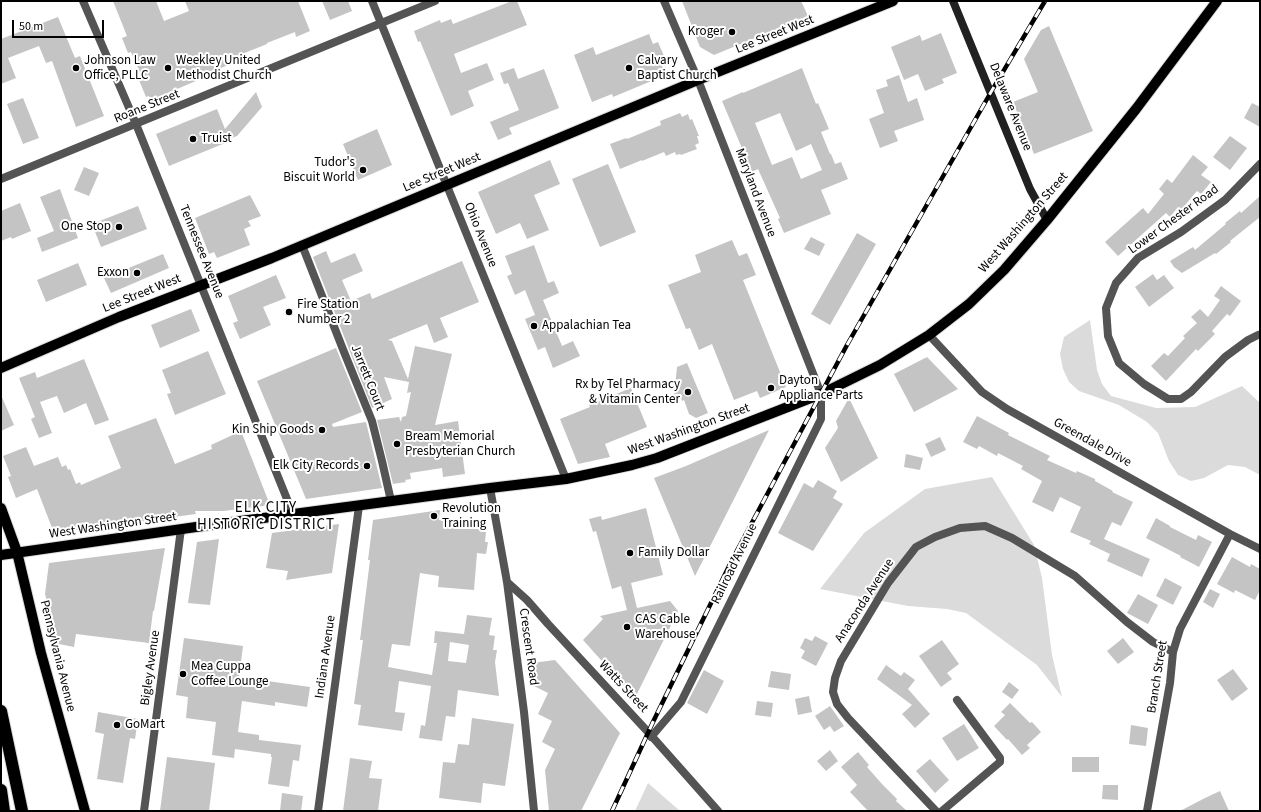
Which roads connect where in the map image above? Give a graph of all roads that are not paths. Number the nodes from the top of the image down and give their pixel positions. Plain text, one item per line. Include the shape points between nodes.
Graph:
1 (84, 1) edge
2 (372, 1) edge
3 (435, 1) edge
4 (664, 1) edge
5 (893, 1) edge
6 (953, 1) edge
7 (1217, 1) edge
8 (381, 23) junction
9 (698, 80) junction
10 (136, 124) junction
11 (1260, 164) edge
12 (1, 179) edge
13 (447, 184) junction
14 (1047, 220) junction
15 (302, 245) junction
16 (201, 285) junction
17 (1259, 334) edge
18 (929, 335) junction
19 (1, 368) edge
20 (821, 394) junction
21 (566, 479) junction
22 (490, 488) junction
23 (391, 501) junction
24 (359, 506) junction
25 (1, 508) edge
26 (293, 514) junction
27 (181, 529) junction
28 (1230, 534) junction
29 (1260, 549) edge
30 (17, 552) junction
31 (1, 554) edge
32 (507, 582) junction
33 (1173, 652) junction
34 (957, 700) dead end
35 (1, 711) edge
36 (651, 737) junction
37 (1, 790) edge
38 (4, 811) edge
39 (22, 811) edge
40 (85, 811) edge
41 (144, 811) edge
42 (318, 811) edge
43 (534, 811) edge
44 (718, 811) edge
45 (936, 811) edge
46 (942, 811) edge
47 (1147, 811) edge

1 - 10 street, Tennessee Avenue
2 - 8 street, Ohio Avenue
3 - 8 street, Roane Street
4 - 9 street, Maryland Avenue
5 - 9 main road, Lee Street West
6 - 14 main road, Delaware Avenue via 1030,189
7 - 14 main road, West Washington Street via 1136,109
8 - 10 street, Roane Street
8 - 13 street, Ohio Avenue
9 - 13 main road, Lee Street West
9 - 20 street, Maryland Avenue
10 - 12 street, Roane Street
10 - 16 street, Tennessee Avenue
11 - 17 street, Lower Chester Road via 1225,200 1181,232 1138,258 1116,283 1106,308 1108,336 1119,362 1144,384 1168,399 1181,399 1191,392 1225,357
13 - 15 main road, Lee Street West
13 - 21 street, Ohio Avenue
14 - 18 main road, West Washington Street via 1004,270 969,304
15 - 16 main road, Lee Street West
15 - 23 street, Jarrett Court via 372,420
16 - 19 main road, Lee Street West
16 - 26 street, Tennessee Avenue
18 - 20 main road, West Washington Street via 880,365
18 - 28 street, Greendale Drive via 982,392 1006,409
20 - 21 main road, West Washington Street via 656,458
20 - 36 street, Railroad Avenue via 821,418 800,462 681,702
21 - 22 main road, West Washington Street
22 - 23 main road, West Washington Street
22 - 32 street, Crescent Road
23 - 24 main road, West Washington Street
24 - 26 main road, West Washington Street
24 - 42 street, Indiana Avenue
25 - 30 main road, Pennsylvania Avenue
26 - 27 main road, West Washington Street
27 - 30 main road, West Washington Street
27 - 41 street, Bigley Avenue
28 - 29 street, Greendale Drive
28 - 33 street, Branch Street via 1180,628
30 - 31 main road, West Washington Street
30 - 40 main road, Pennsylvania Avenue via 41,653
32 - 36 street, Watts Street via 527,600
32 - 43 street, Crescent Road
33 - 45 street, Anaconda Avenue via 1153,642 1127,622 1075,576 1012,538 985,526 960,528 916,547 888,583 841,661 833,692 848,718
33 - 47 street, Branch Street via 1170,683
34 - 46 street via 1000,758 1000,762
35 - 39 highway
36 - 44 street, Watts Street
37 - 38 highway

